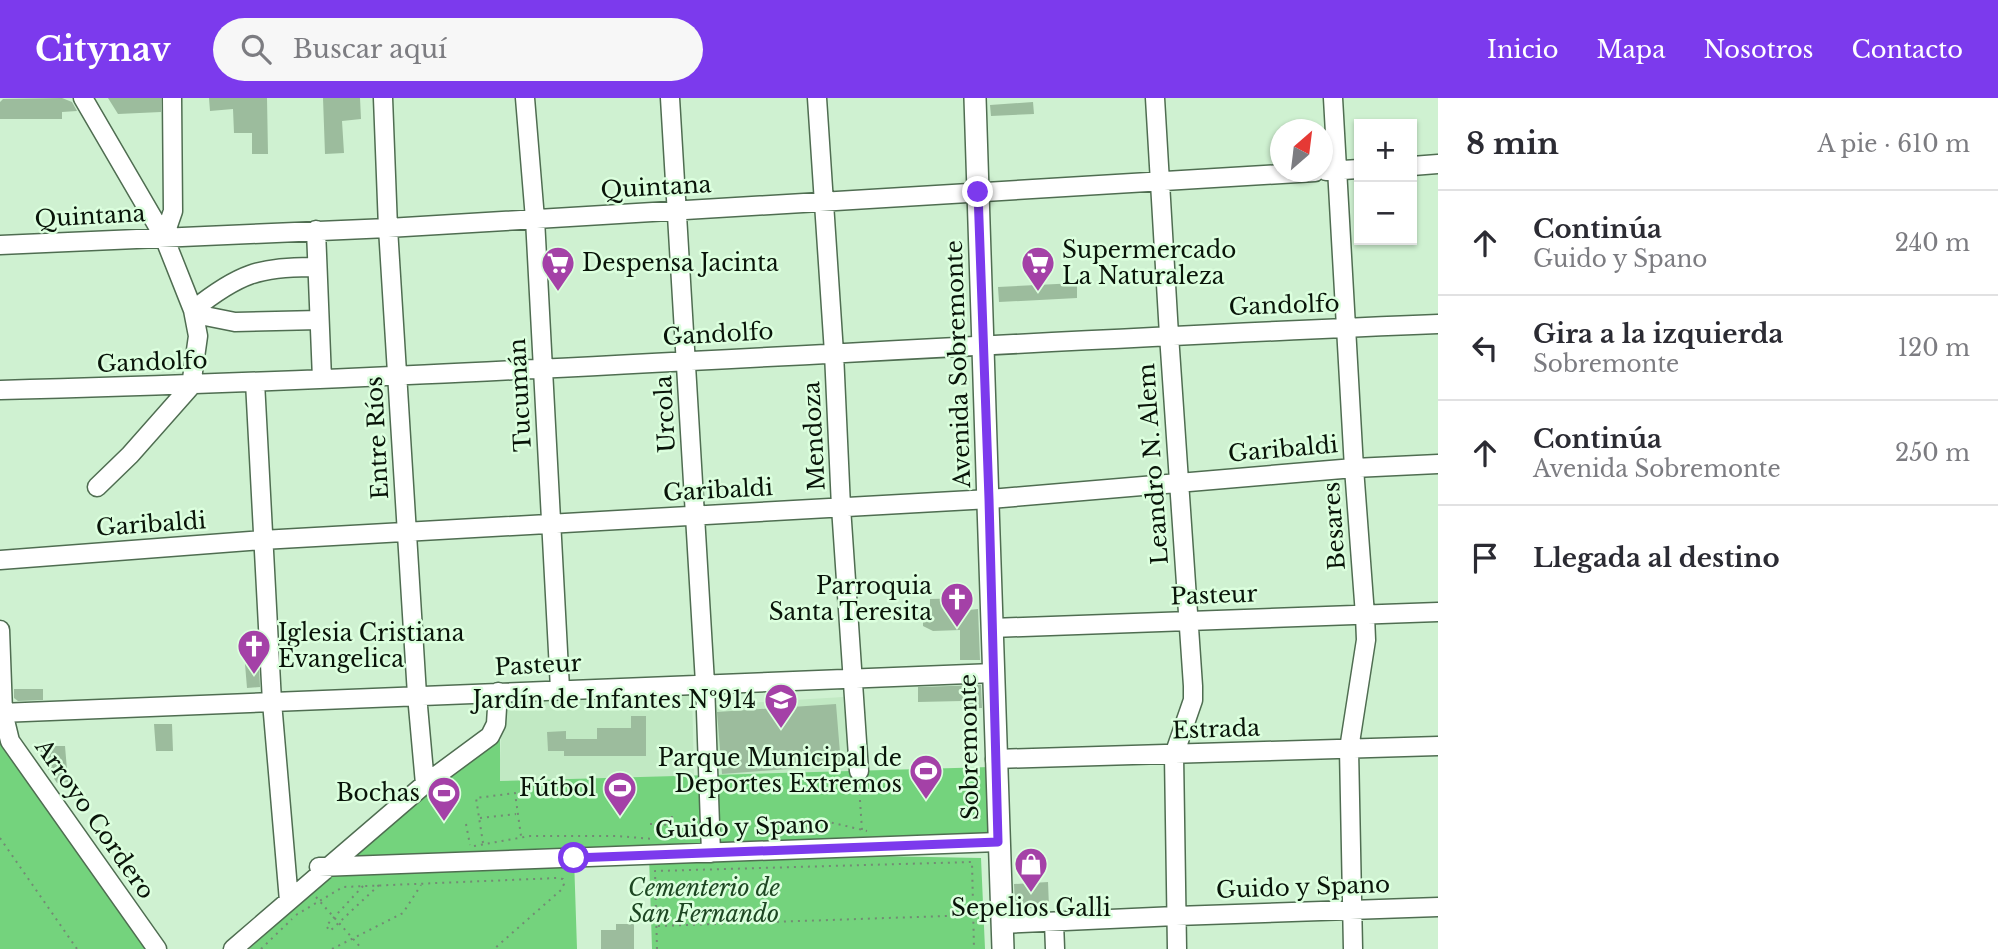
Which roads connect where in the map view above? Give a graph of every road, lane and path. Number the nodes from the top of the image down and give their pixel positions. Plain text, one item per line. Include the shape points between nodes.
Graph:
1 (83, 98) edge
2 (172, 98) edge
3 (383, 98) edge
4 (525, 98) edge
5 (670, 98) edge
6 (817, 98) edge
7 (975, 98) edge
8 (1155, 98) edge
9 (1333, 98) edge
10 (1332, 119) edge
11 (1438, 164) edge
12 (1417, 166) edge
13 (1354, 169) edge
14 (1333, 171) edge
15 (1270, 174) edge
16 (1159, 180) junction
17 (1331, 182) edge
18 (978, 192) junction
19 (823, 202) junction
20 (677, 211) junction
21 (535, 219) junction
22 (388, 228) junction
23 (316, 230) junction
24 (164, 237) junction
25 (0, 245) edge
26 (317, 267) junction
27 (194, 312) junction
28 (320, 320) junction
29 (1438, 324) edge
30 (1346, 327) junction
31 (1169, 335) junction
32 (984, 345) junction
33 (834, 353) junction
34 (686, 360) junction
35 (543, 368) junction
36 (398, 375) junction
37 (322, 379) junction
38 (255, 382) junction
39 (191, 386) junction
40 (0, 390) edge
41 (1438, 464) edge
42 (1354, 468) junction
43 (1179, 482) junction
44 (97, 487) dead end
45 (989, 499) junction
46 (841, 507) junction
47 (695, 516) junction
48 (551, 525) junction
49 (407, 533) junction
50 (262, 540) junction
51 (0, 559) edge
52 (1438, 612) edge
53 (1365, 614) junction
54 (1189, 621) junction
55 (992, 628) junction
56 (0, 630) edge
57 (993, 673) junction
58 (853, 677) junction
59 (705, 683) junction
60 (560, 689) junction
61 (498, 692) junction
62 (417, 695) junction
63 (272, 702) junction
64 (1, 713) edge
65 (1438, 746) edge
66 (1349, 749) junction
67 (1174, 755) junction
68 (995, 759) junction
69 (859, 771) joint
70 (425, 779) junction
71 (672, 813) dead end
72 (518, 814) junction
73 (479, 819) junction
74 (466, 824) dead end
75 (650, 824) dead end
76 (672, 825) junction
77 (696, 827) dead end
78 (0, 838) edge
79 (521, 838) dead end
80 (671, 840) dead end
81 (998, 842) junction
82 (483, 844) dead end
83 (470, 846) dead end
84 (863, 847) junction
85 (711, 853) junction
86 (325, 867) junction
87 (422, 884) junction
88 (306, 886) junction
89 (288, 898) junction
90 (320, 901) junction
91 (1438, 907) edge
92 (1352, 910) junction
93 (973, 915) junction
94 (1176, 916) junction
95 (1054, 922) junction
96 (1002, 924) junction
97 (656, 926) junction
98 (353, 939) junction
99 (76, 949) edge
100 (157, 949) edge
101 (223, 949) edge
102 (233, 949) edge
103 (261, 949) edge
104 (332, 949) edge
105 (362, 949) edge
106 (494, 949) edge
107 (657, 949) edge
108 (974, 949) edge
109 (1003, 949) edge
110 (1055, 949) edge
111 (1177, 949) edge
112 (1353, 949) edge

1 - 24 street
2 - 24 street via 173,211
3 - 22 street, Entre Ríos
4 - 21 street, Tucumán
5 - 20 street, Urcola
6 - 19 street, Mendoza
7 - 18 main road, Avenida Sobremonte
8 - 16 street, Leandro N. Alem
9 - 10 street, Besares
11 - 12 street
13 - 14 street
15 - 16 street, Quintana
16 - 18 street, Quintana
16 - 31 street, Leandro N. Alem
17 - 30 street, Besares
18 - 19 street, Quintana
18 - 32 main road, Avenida Sobremonte
19 - 20 street, Quintana
19 - 33 street, Mendoza
20 - 21 street, Quintana
20 - 34 street, Urcola
21 - 22 street, Quintana
21 - 35 street, Tucumán
22 - 23 street, Quintana
22 - 36 street, Entre Ríos
23 - 24 street, Quintana
23 - 26 street
24 - 25 street, Quintana
24 - 27 street
26 - 27 street via 264,270 239,277
26 - 28 street
27 - 28 street via 235,322
27 - 39 street via 198,336
28 - 37 street
29 - 30 street, Gandolfo
30 - 31 street, Gandolfo
30 - 42 street, Besares
31 - 32 street, Gandolfo
31 - 43 street, Leandro N. Alem
32 - 33 street, Gandolfo
32 - 45 main road, Avenida Sobremonte
33 - 34 street, Gandolfo
33 - 46 street, Mendoza
34 - 35 street, Gandolfo
34 - 47 street, Urcola
35 - 36 street, Gandolfo
35 - 48 street, Tucumán
36 - 37 street, Gandolfo
36 - 49 street, Entre Ríos
37 - 38 street, Gandolfo
38 - 39 street, Gandolfo
38 - 50 street
39 - 40 street, Gandolfo
39 - 44 street
41 - 42 street, Garibaldi
42 - 43 street, Garibaldi
42 - 53 street, Besares
43 - 45 street, Garibaldi
43 - 54 street, Leandro N. Alem
45 - 46 street, Garibaldi
45 - 55 main road, Avenida Sobremonte
46 - 47 street, Garibaldi
46 - 58 street, Mendoza
47 - 48 street, Garibaldi
47 - 59 street, Urcola
48 - 49 street, Garibaldi
48 - 60 street, Tucumán
49 - 50 street, Garibaldi
49 - 62 street, Entre Ríos
50 - 51 street, Garibaldi
50 - 63 street
52 - 53 street, Pasteur
53 - 54 street, Pasteur
53 - 66 street, Besares via 1366,640
54 - 55 street, Pasteur
54 - 67 street, Leandro N. Alem via 1193,700
55 - 57 main road, Sobremonte
56 - 64 street, Arroyo Cordero
57 - 58 street, Pasteur
57 - 68 main road, Sobremonte
58 - 59 street, Pasteur
58 - 69 street, Mendoza
59 - 60 street, Pasteur
59 - 85 street, Urcola
60 - 61 street, Pasteur
61 - 62 street, Pasteur
61 - 70 street via 496,724 490,736
62 - 63 street, Pasteur
62 - 70 street, Entre Ríos
63 - 64 street, Pasteur
63 - 89 street
64 - 100 street, Arroyo Cordero via 10,741
65 - 66 street, Estrada
66 - 67 street, Estrada
66 - 92 street, Besares
67 - 68 street, Estrada
67 - 94 street, Leandro N. Alem
68 - 81 main road, Sobremonte
69 - 84 path
70 - 86 street
71 - 76 path
72 - 73 path
72 - 73 path via 514,793 476,798
72 - 79 path
73 - 82 path
74 - 83 path
75 - 76 path
76 - 77 path
76 - 80 path
78 - 99 path
81 - 84 street, Guido y Spano
81 - 96 main road, Sobremonte
84 - 85 street, Guido y Spano
85 - 86 street, Guido y Spano
86 - 88 street
86 - 89 street
87 - 90 path via 343,887
87 - 98 path via 403,913
87 - 106 path via 563,879 561,890
88 - 89 street
88 - 90 path
89 - 101 street
89 - 102 street
90 - 98 path
90 - 103 path
91 - 92 street, Guido y Spano
92 - 94 street, Guido y Spano
92 - 112 street, Besares
93 - 97 path
93 - 97 path via 972,862 655,871
93 - 108 path
94 - 95 street, Guido y Spano
94 - 111 street, Leandro N. Alem
95 - 96 street, Guido y Spano
95 - 110 street
96 - 109 main road, Sobremonte
97 - 107 path
98 - 104 path
98 - 105 path

